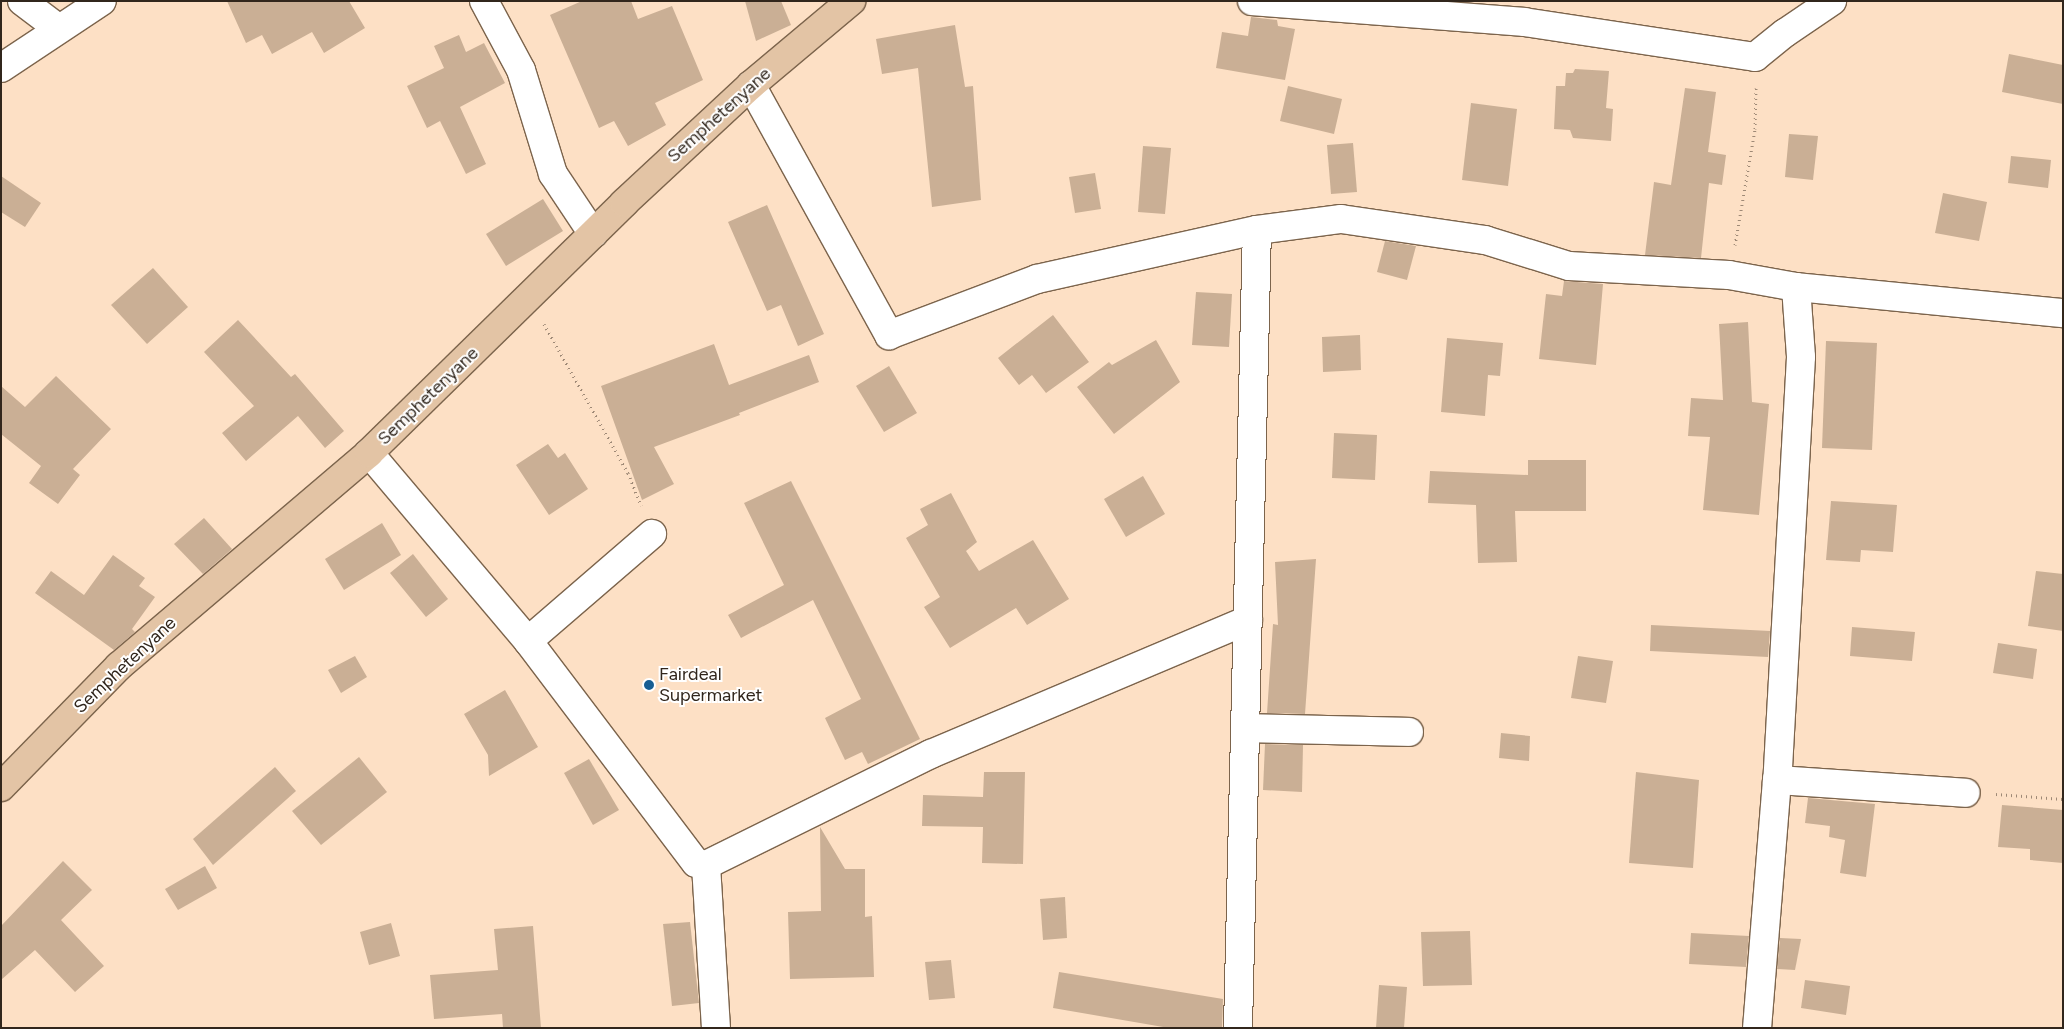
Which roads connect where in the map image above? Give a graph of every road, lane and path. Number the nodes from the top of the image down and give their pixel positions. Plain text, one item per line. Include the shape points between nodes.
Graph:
1 (22, 1) edge
2 (102, 1) edge
3 (484, 1) edge
4 (851, 1) edge
5 (1252, 1) edge
6 (1832, 1) edge
7 (59, 29) junction
8 (1755, 57) junction
9 (1, 68) edge
10 (751, 85) junction
11 (1258, 230) junction
12 (593, 234) junction
13 (1729, 275) junction
14 (1796, 287) junction
15 (529, 298) junction
16 (2063, 313) edge
17 (369, 453) junction
18 (652, 534) joint
19 (1248, 620) junction
20 (528, 641) junction
21 (1246, 728) junction
22 (1409, 732) dead end
23 (1778, 780) junction
24 (1, 788) edge
25 (1966, 793) joint
26 (2063, 799) edge
27 (706, 865) junction
28 (716, 1028) edge
29 (1238, 1028) edge
30 (1757, 1028) edge

1 - 7 street
2 - 7 street
3 - 12 street via 521,70 553,174
4 - 10 main road, Semphetenyane
5 - 8 street via 1524,22
6 - 8 street
7 - 9 street
8 - 13 path via 1755,129
10 - 11 street via 889,335 1037,279
10 - 12 main road, Semphetenyane
11 - 13 street via 1341,219 1485,240 1569,266
11 - 19 street
12 - 15 main road, Semphetenyane
13 - 14 street
14 - 16 street
14 - 23 street via 1801,357
15 - 17 main road, Semphetenyane
15 - 18 path via 628,472
17 - 20 street
17 - 24 main road, Semphetenyane via 118,666
18 - 20 street
19 - 21 street
19 - 27 street via 931,754
20 - 27 street via 696,863
21 - 22 street
21 - 29 street
23 - 25 street
23 - 30 street
25 - 26 path
27 - 28 street

